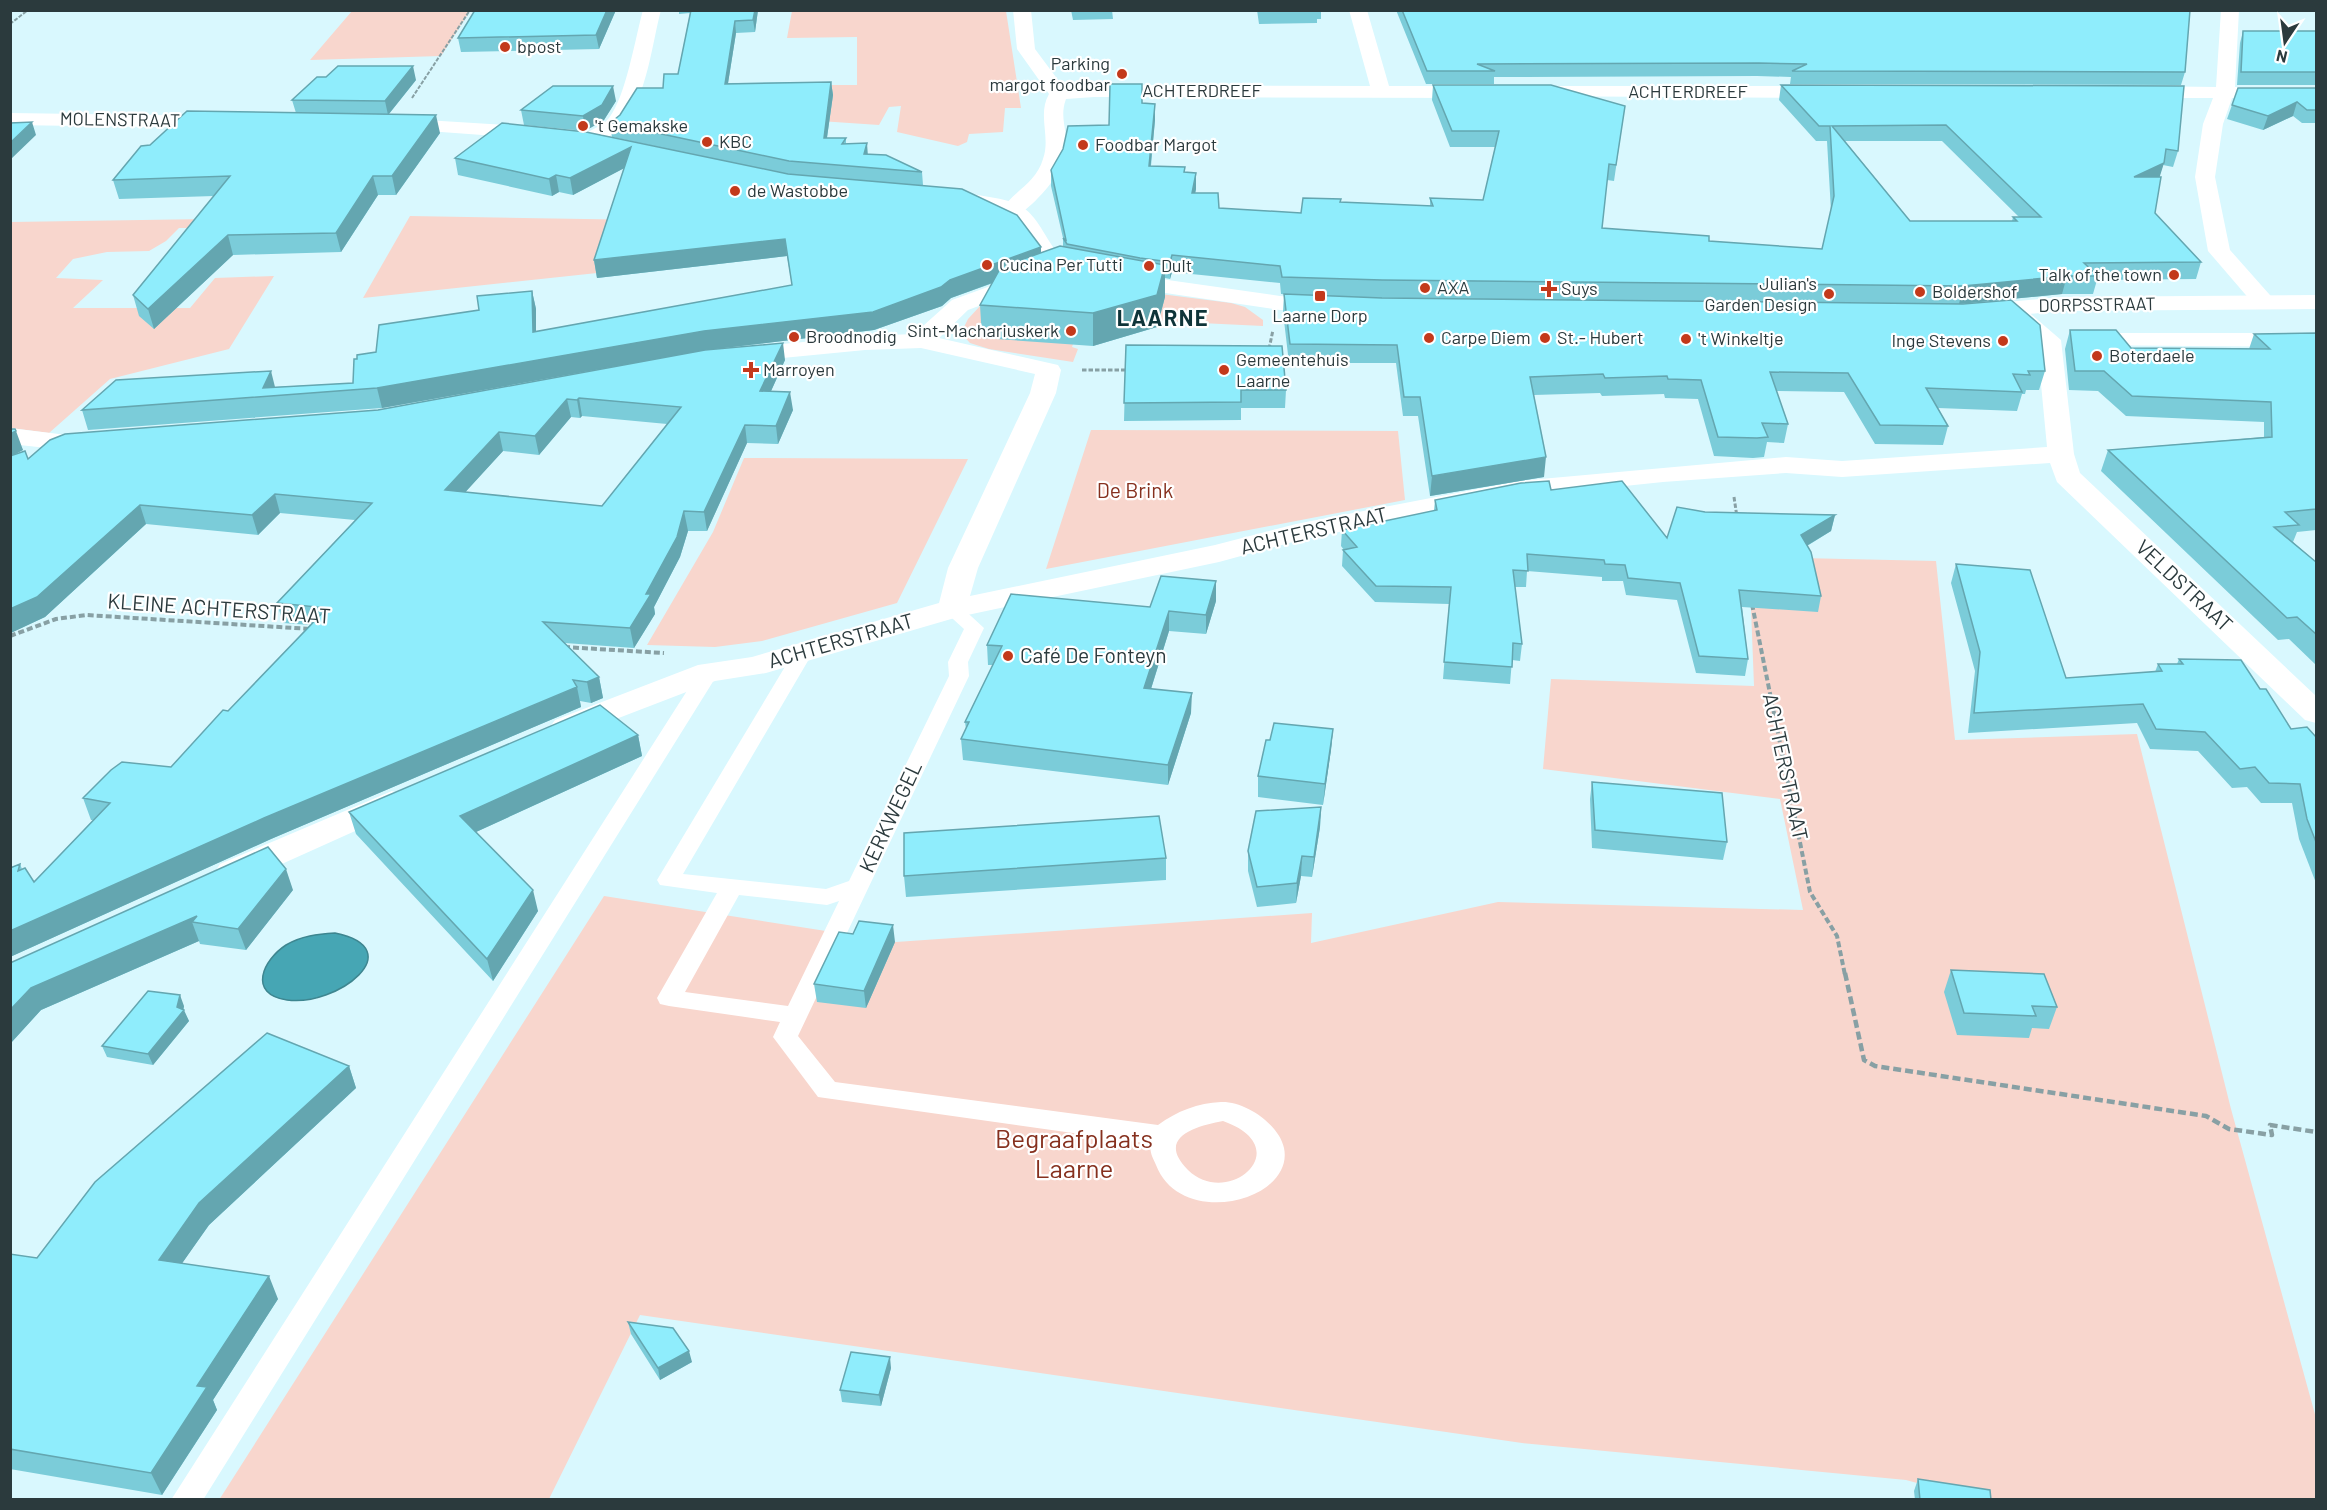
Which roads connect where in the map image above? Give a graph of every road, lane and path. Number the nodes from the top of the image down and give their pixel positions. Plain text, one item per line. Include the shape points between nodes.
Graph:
1 (28, 10) edge
2 (470, 10) edge
3 (652, 10) edge
4 (1022, 10) edge
5 (1358, 10) edge
6 (2230, 10) edge
7 (10, 24) edge
8 (1381, 92) junction
9 (1847, 92) edge
10 (2121, 92) edge
11 (2225, 93) junction
12 (2316, 93) edge
13 (1059, 94) junction
14 (10, 119) edge
15 (242, 122) edge
16 (371, 123) edge
17 (395, 124) junction
18 (574, 137) junction
19 (621, 148) edge
20 (936, 196) edge
21 (1012, 210) junction
22 (1058, 268) junction
23 (1280, 303) junction
24 (2265, 303) junction
25 (2316, 303) edge
26 (1347, 305) edge
27 (2010, 308) junction
28 (1947, 313) edge
29 (2049, 340) junction
30 (2316, 340) edge
31 (921, 341) junction
32 (1263, 356) edge
33 (719, 357) edge
34 (1049, 370) junction
35 (1132, 370) edge
36 (10, 436) edge
37 (2061, 454) junction
38 (18, 465) edge
39 (1719, 471) junction
40 (1739, 526) edge
41 (1752, 603) edge
42 (952, 609) junction
43 (317, 630) edge
44 (10, 636) edge
45 (561, 646) edge
46 (802, 654) junction
47 (709, 672) junction
48 (2316, 713) edge
49 (542, 737) edge
50 (423, 789) edge
51 (210, 883) edge
52 (858, 886) junction
53 (732, 887) junction
54 (795, 1016) junction
55 (2316, 1132) edge
56 (1166, 1136) dead end
57 (186, 1500) edge

1 - 7 path
2 - 17 path
3 - 18 street via 627,106 614,125
4 - 13 street via 1026,49
5 - 8 street
6 - 11 street
8 - 9 street, ACHTERDREEF
8 - 13 street, ACHTERDREEF
10 - 11 street
11 - 12 street
11 - 24 street via 2213,124 2205,177 2219,251
13 - 21 street via 1052,107 1056,150 1043,183
14 - 15 street, MOLENSTRAAT
16 - 17 street
17 - 18 street via 475,126
18 - 19 street
20 - 21 street via 969,198
21 - 22 street
22 - 23 street via 1140,284
22 - 31 street via 960,305
23 - 26 street
23 - 32 path via 1275,311 1272,345
24 - 25 street, DORPSSTRAAT
24 - 27 street, DORPSSTRAAT
27 - 28 street, DORPSSTRAAT
27 - 29 street
29 - 30 street
29 - 37 street
31 - 33 street
31 - 34 street
34 - 35 path
34 - 42 street via 1043,393 963,568
36 - 38 street via 77,441
37 - 39 street, ACHTERSTRAAT via 1842,469 1786,465
37 - 48 street, VELDSTRAAT via 2067,476
39 - 40 path via 1734,494
39 - 42 street, ACHTERSTRAAT via 1495,493 1296,532 1219,554
41 - 55 path, ACHTERSTRAAT via 1810,892 1837,936 1864,1060 1875,1066 2206,1116 2229,1129 2272,1135 2270,1125
42 - 46 street, ACHTERSTRAAT
42 - 52 lane, KERKWEGEL via 974,628 958,662 959,676
43 - 44 path, KLEINE ACHTERSTRAAT via 86,615 56,619
45 - 47 path via 689,655
46 - 47 street, ACHTERSTRAAT
46 - 53 lane, KERKWEGEL via 668,880
47 - 49 street, ACHTERSTRAAT
47 - 57 lane
50 - 51 street
52 - 53 lane, KERKWEGEL via 826,897
52 - 54 lane
53 - 54 lane via 669,998
54 - 56 lane via 785,1037 827,1090

